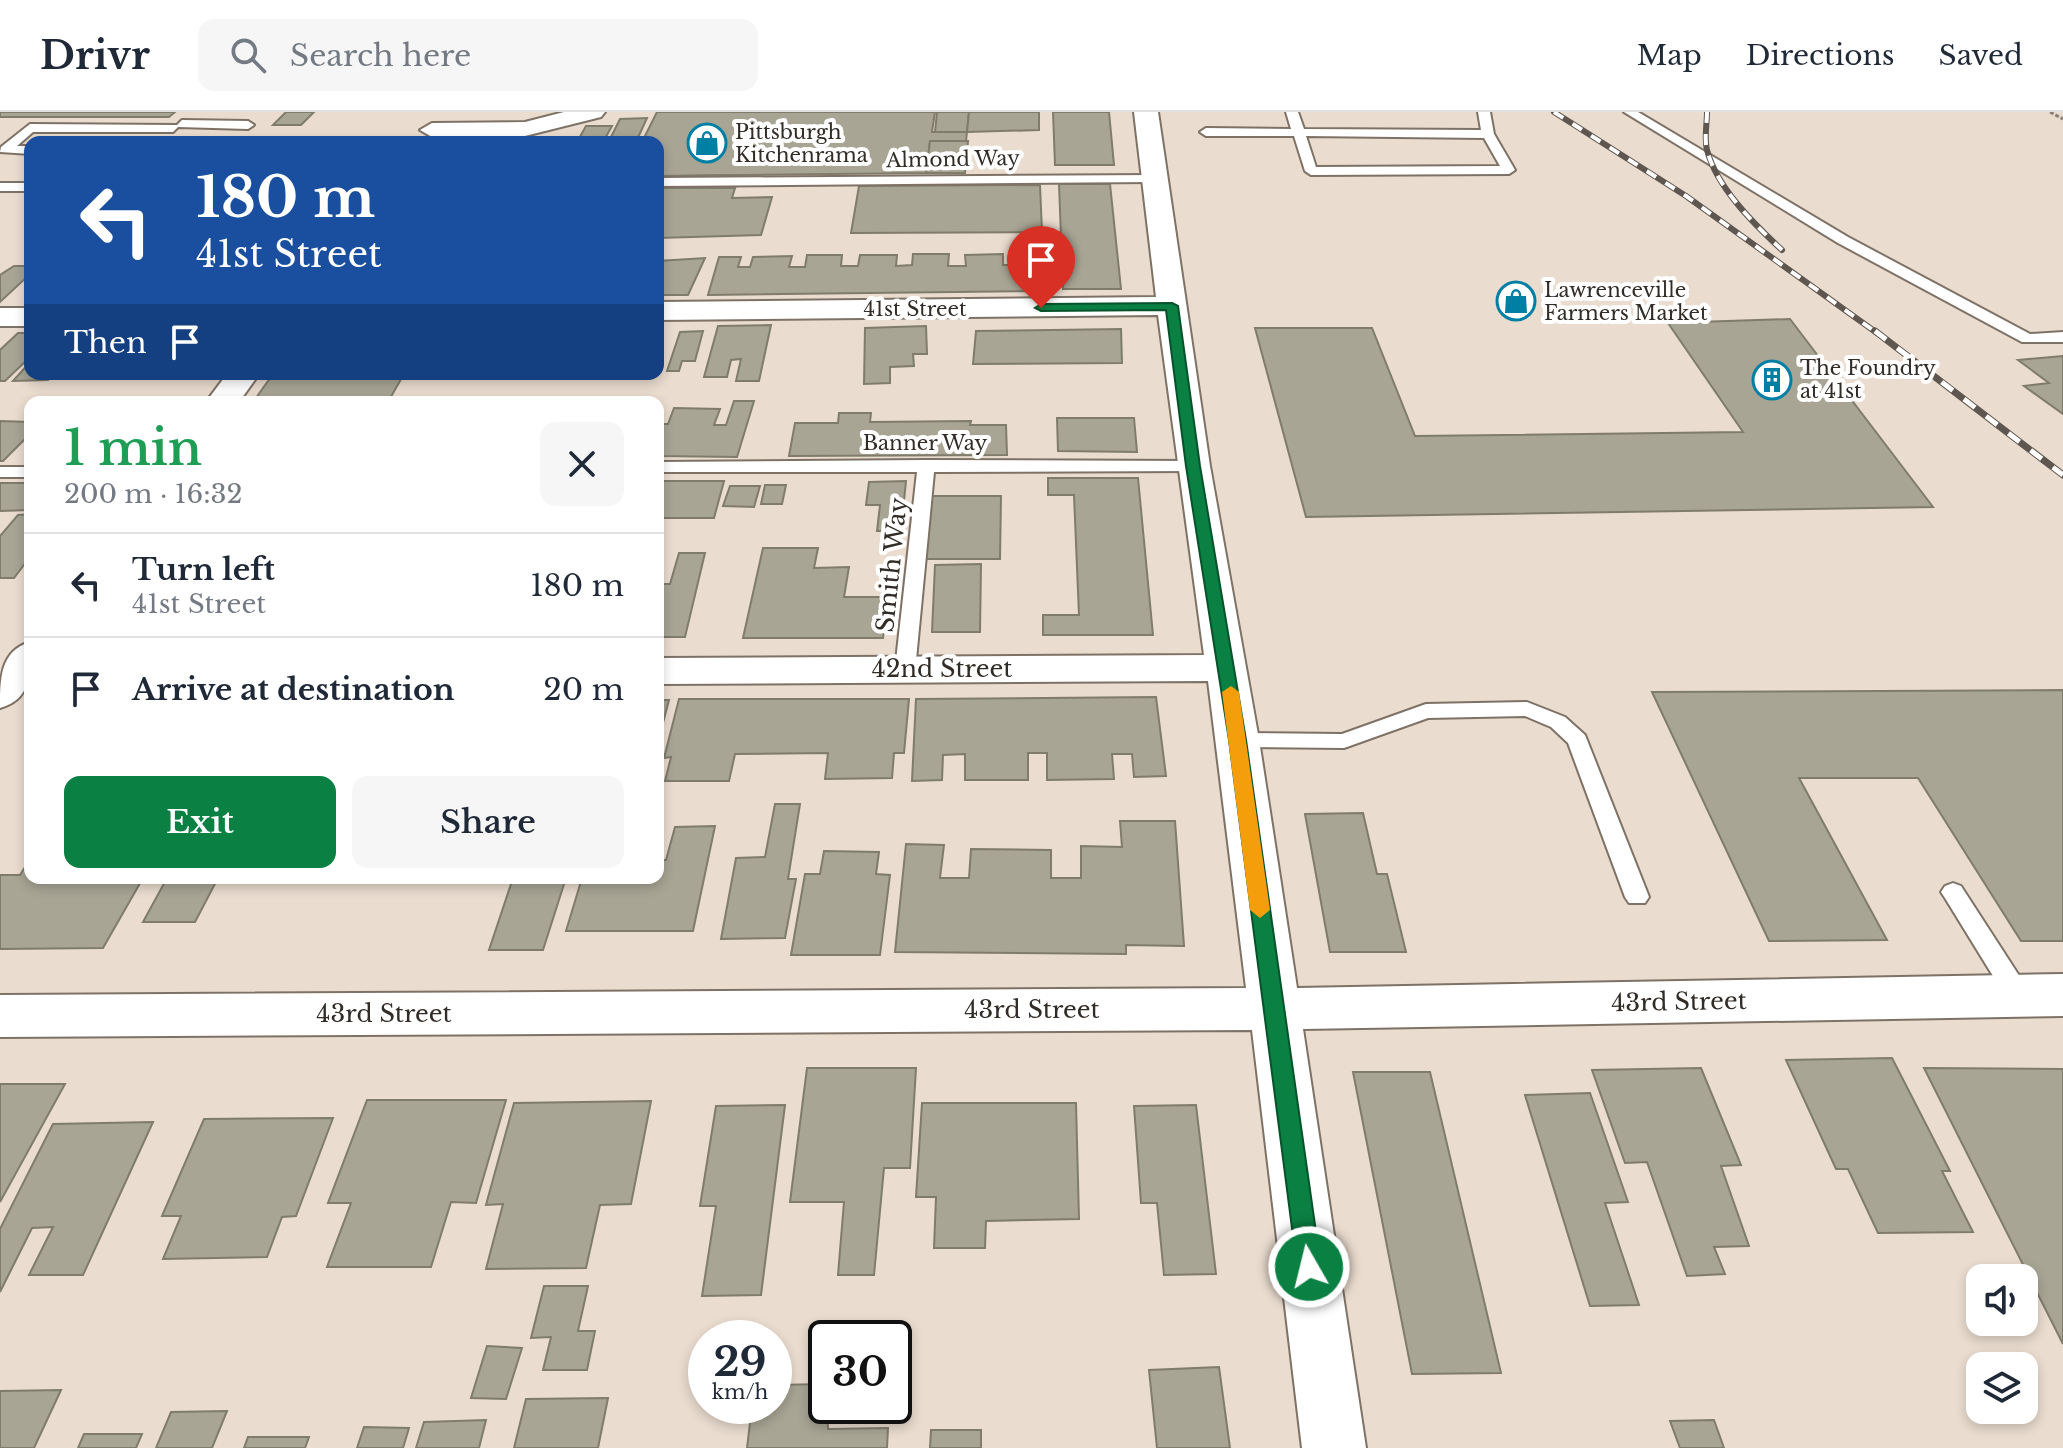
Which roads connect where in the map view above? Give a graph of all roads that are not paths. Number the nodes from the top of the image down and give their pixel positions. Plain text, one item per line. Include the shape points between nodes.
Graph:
1 (197, 112) edge
2 (593, 112) edge
3 (1146, 112) edge
4 (1292, 112) edge
5 (1484, 112) edge
6 (1630, 112) edge
7 (248, 125) dead end
8 (178, 126) junction
9 (433, 128) edge
10 (1206, 132) dead end
11 (1296, 133) junction
12 (1488, 134) junction
13 (165, 136) edge
14 (24, 150) edge
15 (1153, 178) junction
16 (664, 182) edge
17 (0, 187) edge
18 (24, 187) edge
19 (1172, 306) junction
20 (664, 311) edge
21 (0, 317) edge
22 (24, 317) edge
23 (2063, 337) edge
24 (926, 465) junction
25 (1193, 466) junction
26 (664, 467) edge
27 (0, 472) edge
28 (24, 472) edge
29 (1227, 668) junction
30 (905, 670) junction
31 (664, 671) edge
32 (1238, 740) junction
33 (1953, 892) dead end
34 (1637, 897) dead end
35 (2040, 995) edge
36 (1272, 1009) junction
37 (0, 1016) edge
38 (1334, 1448) edge

1 - 8 lane
2 - 9 street via 525,129
3 - 15 street
4 - 11 lane
5 - 12 lane
6 - 23 lane via 1843,240 2027,339
7 - 8 lane
8 - 13 lane
8 - 14 lane via 30,128 5,150
10 - 11 lane
11 - 12 lane
11 - 12 lane via 1311,171 1509,170
15 - 16 lane, Almond Way
15 - 19 street
17 - 18 lane
19 - 20 street, 41st Street
19 - 25 street
21 - 22 street
24 - 25 lane, Banner Way
24 - 26 lane, Banner Way
24 - 30 lane, Smith Way
25 - 29 street
27 - 28 lane
29 - 30 street, 42nd Street
29 - 32 street
30 - 31 street, 42nd Street
32 - 34 lane via 1344,741 1426,711 1527,709 1558,722 1577,740
32 - 36 street
33 - 35 lane
35 - 36 street, 43rd Street
36 - 37 street, 43rd Street
36 - 38 street

